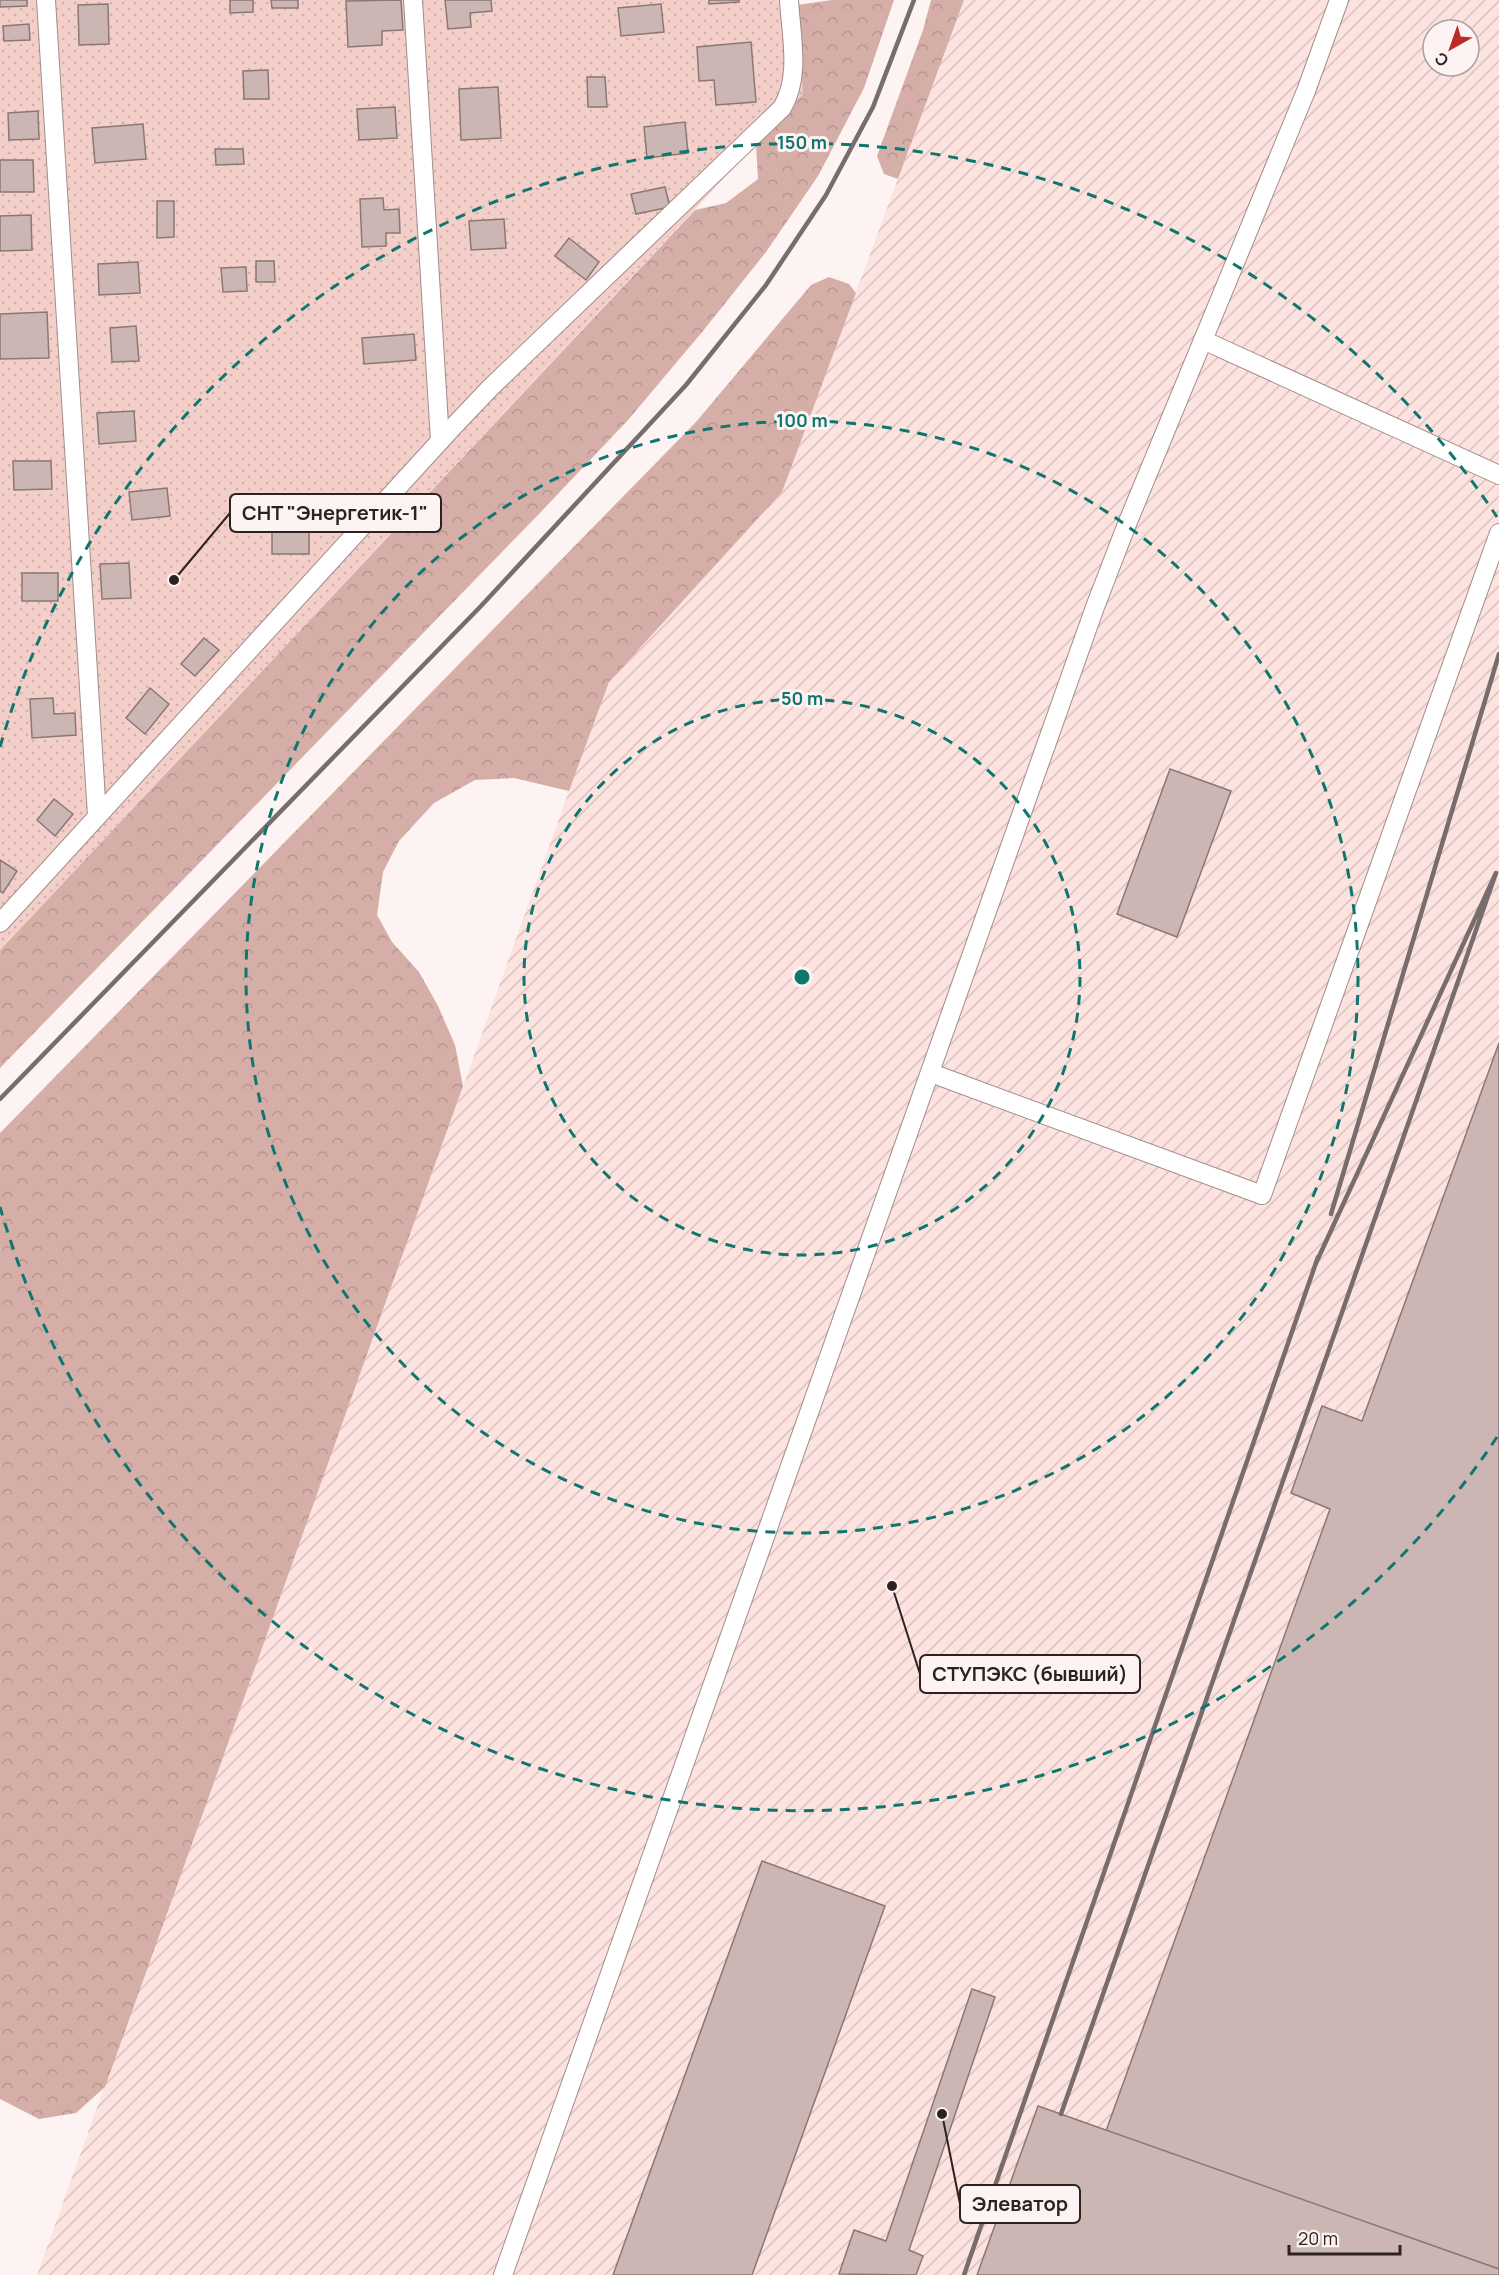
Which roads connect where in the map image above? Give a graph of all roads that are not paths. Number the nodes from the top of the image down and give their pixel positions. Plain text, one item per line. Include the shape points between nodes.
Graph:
1 (46, 0) edge
2 (413, 0) edge
3 (789, 0) edge
4 (1339, 0) edge
5 (1203, 340) junction
6 (440, 441) junction
7 (1499, 475) edge
8 (1499, 533) edge
9 (97, 816) junction
10 (0, 923) edge
11 (931, 1073) junction
12 (502, 2275) edge

1 - 9 lane
2 - 6 lane
3 - 6 lane via 793,79 782,108 490,388
4 - 5 lane via 1306,91
5 - 7 lane
5 - 11 lane via 1095,607
6 - 9 lane
8 - 11 lane via 1262,1195
9 - 10 lane
11 - 12 lane

